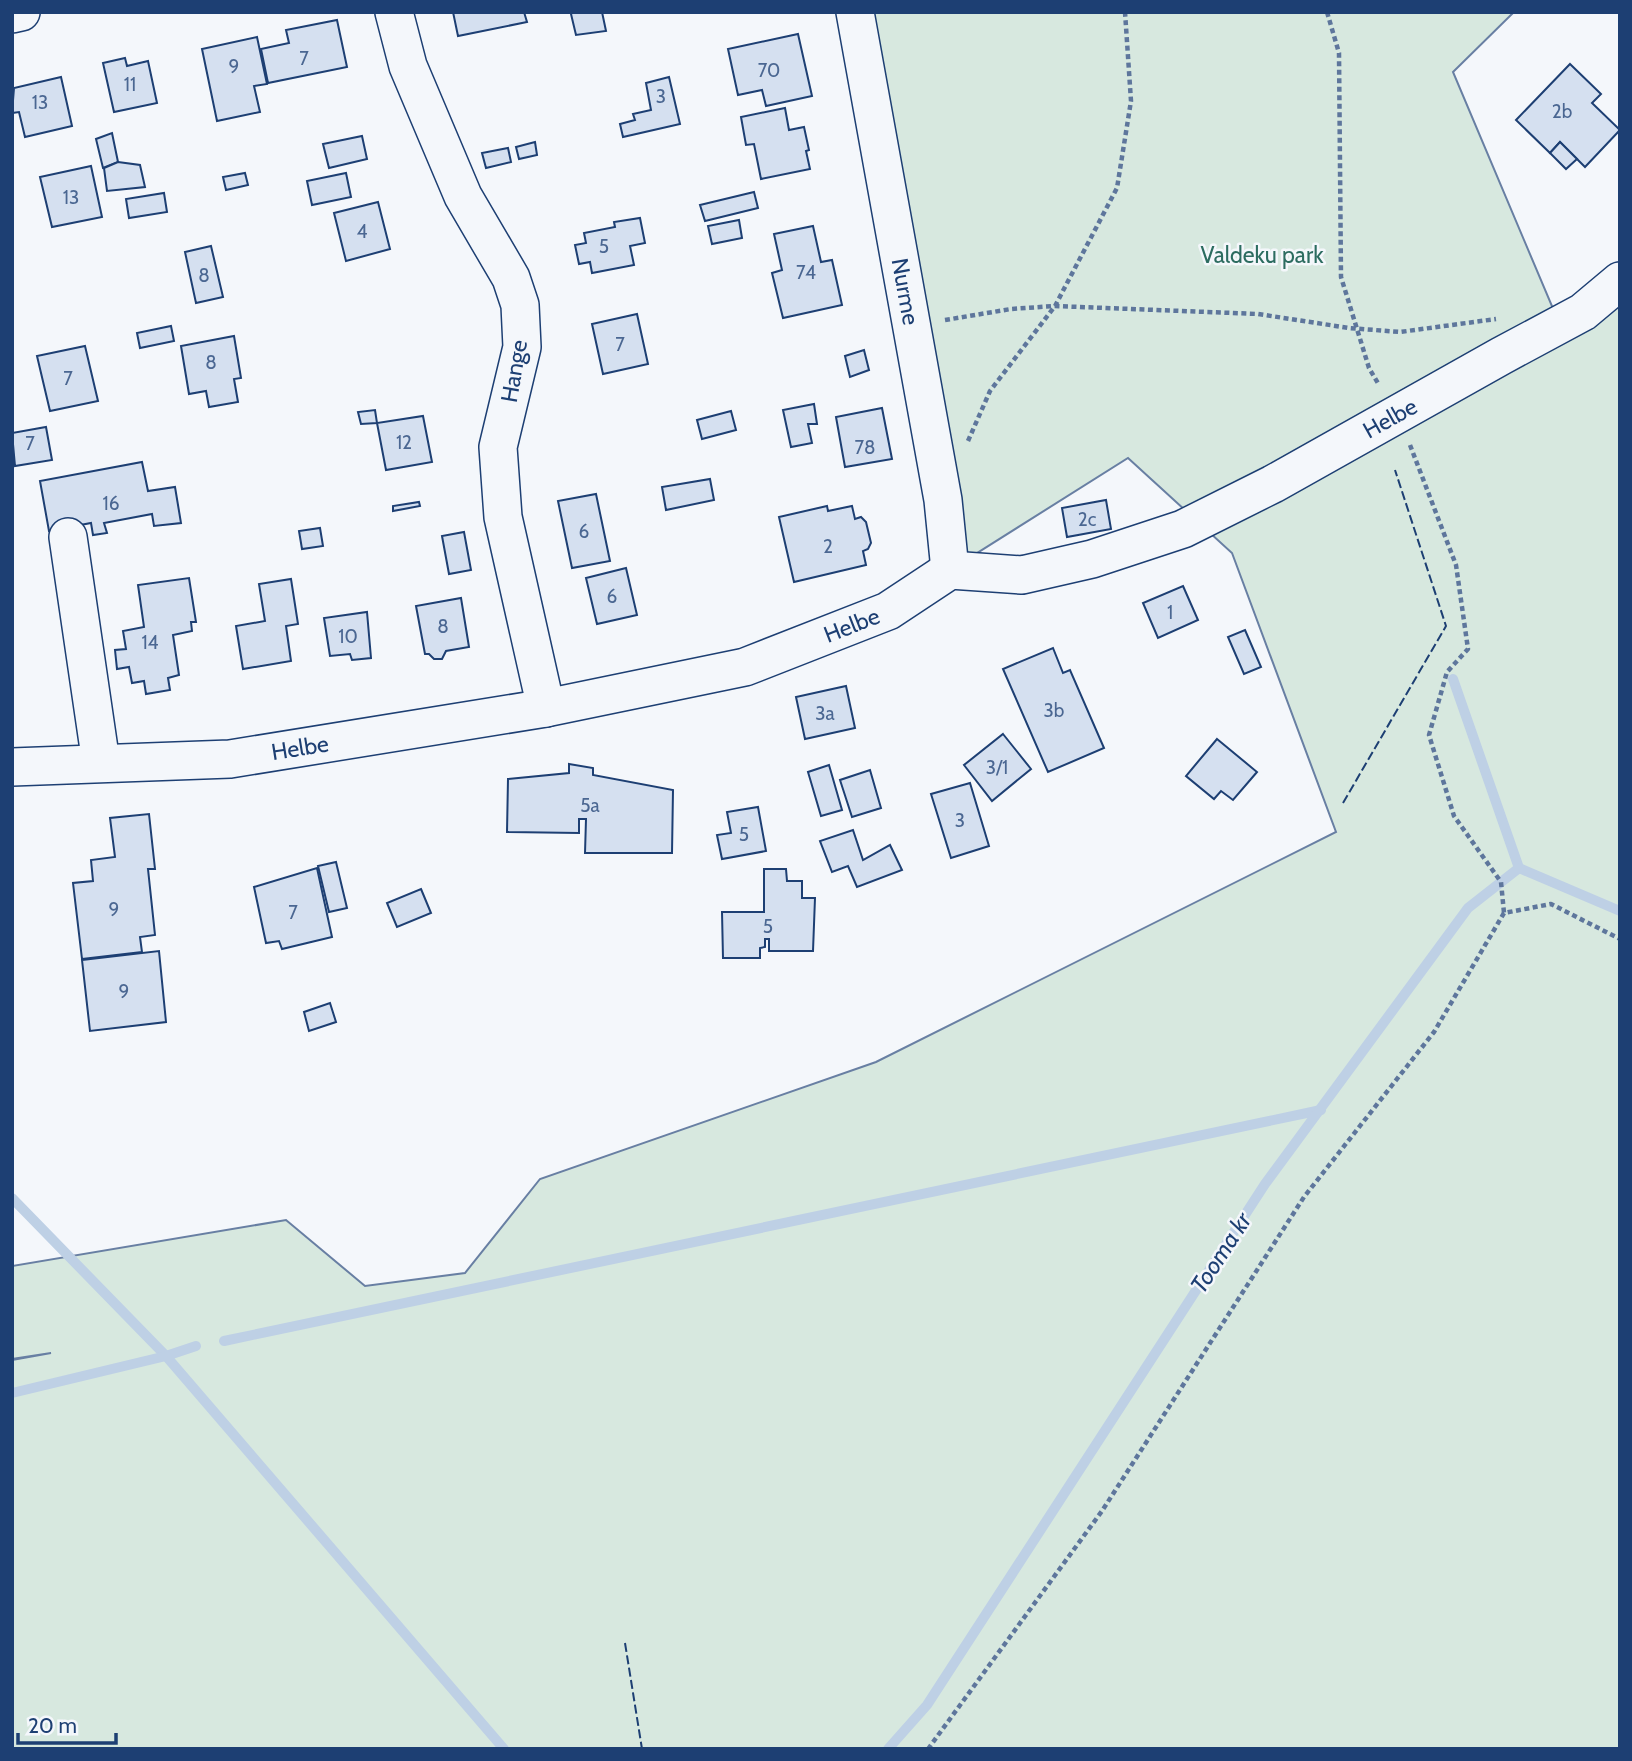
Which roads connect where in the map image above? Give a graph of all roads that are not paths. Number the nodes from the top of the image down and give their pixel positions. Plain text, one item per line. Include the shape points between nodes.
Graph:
1 (21, 12) edge
2 (394, 12) edge
3 (855, 12) edge
4 (12, 14) edge
5 (1620, 281) edge
6 (68, 537) dead end
7 (950, 570) junction
8 (546, 708) junction
9 (102, 763) junction
10 (12, 767) edge

1 - 4 street
2 - 8 street, Hange via 408,66 463,196 511,278 520,305 522,347 498,447 503,517
3 - 7 street, Nurme via 943,500
5 - 7 street, Helbe via 1583,312 1184,529 1092,559 1022,575
6 - 9 street
7 - 8 street, Helbe via 888,611 745,667
8 - 9 street, Helbe via 230,759
9 - 10 street, Helbe

